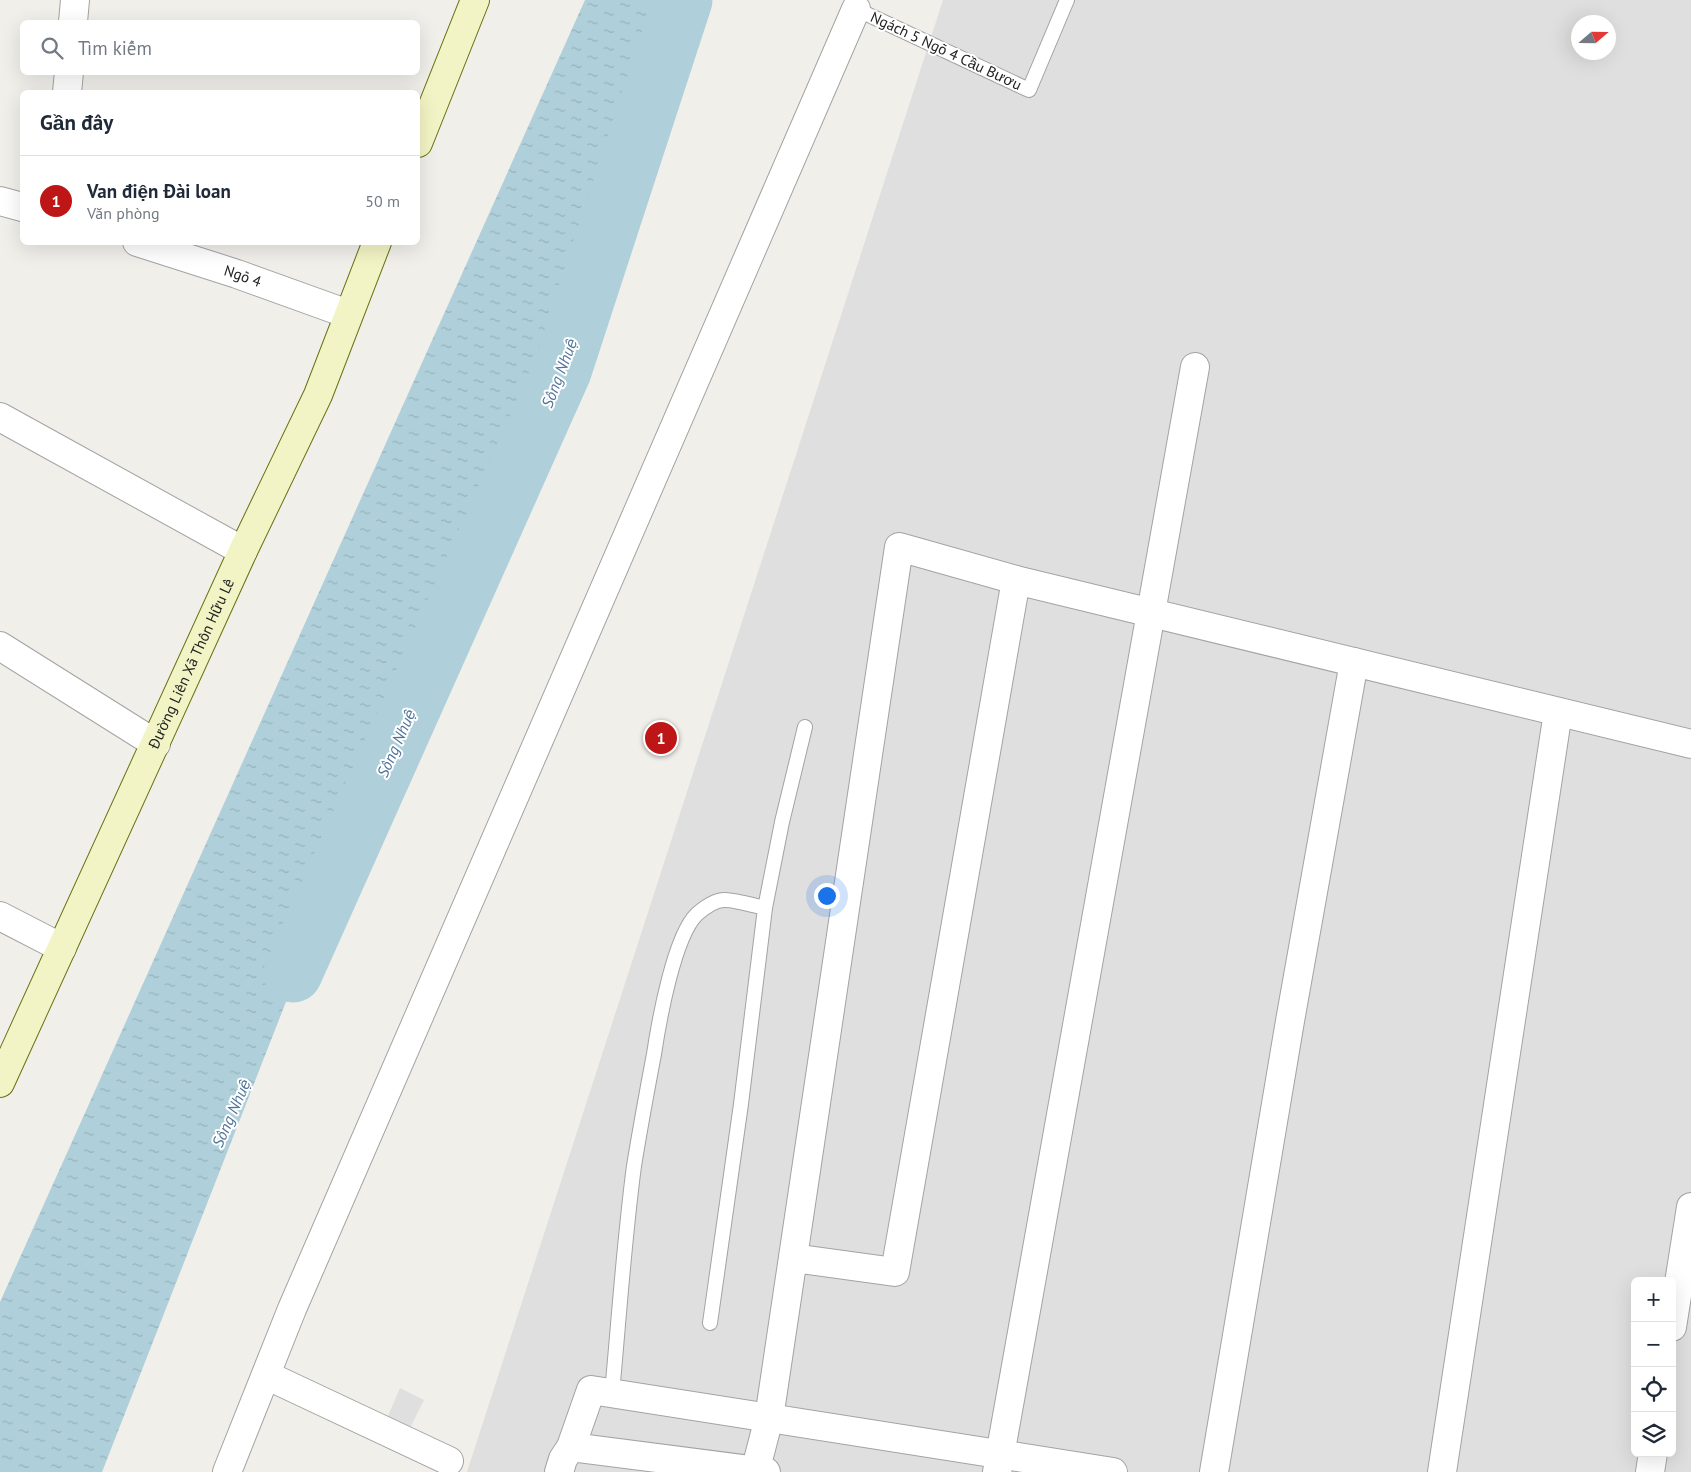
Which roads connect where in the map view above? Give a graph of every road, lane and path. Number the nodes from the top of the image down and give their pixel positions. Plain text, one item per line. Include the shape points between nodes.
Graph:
1 (75, 0) edge
2 (475, 0) edge
3 (1067, 0) edge
4 (856, 9) joint
5 (73, 20) edge
6 (69, 75) edge
7 (67, 90) edge
8 (420, 138) edge
9 (0, 201) edge
10 (20, 206) edge
11 (146, 245) edge
12 (376, 245) edge
13 (348, 314) junction
14 (1195, 367) dead end
15 (0, 417) edge
16 (243, 551) junction
17 (1016, 580) junction
18 (1150, 612) junction
19 (0, 646) edge
20 (1354, 662) junction
21 (1558, 712) junction
22 (805, 727) dead end
23 (156, 744) junction
24 (1691, 744) edge
25 (765, 908) junction
26 (0, 916) edge
27 (62, 948) junction
28 (0, 1083) edge
29 (1691, 1207) edge
30 (793, 1258) junction
31 (1673, 1322) edge
32 (710, 1323) dead end
33 (266, 1375) junction
34 (612, 1393) junction
35 (769, 1418) junction
36 (571, 1447) junction
37 (1652, 1457) edge
38 (449, 1460) dead end
39 (999, 1463) edge
40 (227, 1472) edge
41 (559, 1472) edge
42 (758, 1472) edge
43 (1113, 1472) edge
44 (1214, 1472) edge
45 (1442, 1472) edge
46 (1650, 1472) edge

1 - 5 street
2 - 8 street
3 - 4 lane, Ngách 5 Ngõ 4 Cầu Bươu via 1029,90
4 - 33 street
6 - 7 street
9 - 10 street
11 - 13 street, Ngõ 4
12 - 13 street, Đường Liên Xã Thôn Hữu Lê
13 - 16 street, Đường Liên Xã Thôn Hữu Lê via 318,395
14 - 18 street
15 - 16 street
16 - 23 street, Đường Liên Xã Thôn Hữu Lê
17 - 18 street
17 - 30 street via 895,1272
17 - 30 street via 899,546
18 - 20 street
18 - 39 street
19 - 23 street
20 - 21 street
20 - 44 street
21 - 24 street
21 - 45 street
22 - 25 lane
23 - 27 street, Đường Liên Xã Thôn Hữu Lê
25 - 32 lane
25 - 34 lane via 724,900 704,908 682,939 672,968 634,1166
26 - 27 street
27 - 28 street, Đường Liên Xã Thôn Hữu Lê
29 - 31 street
30 - 35 street
33 - 38 street
33 - 40 street
34 - 35 street
34 - 36 street via 591,1390
35 - 39 street
35 - 42 street
36 - 41 street
36 - 42 street
37 - 46 street
39 - 43 street

